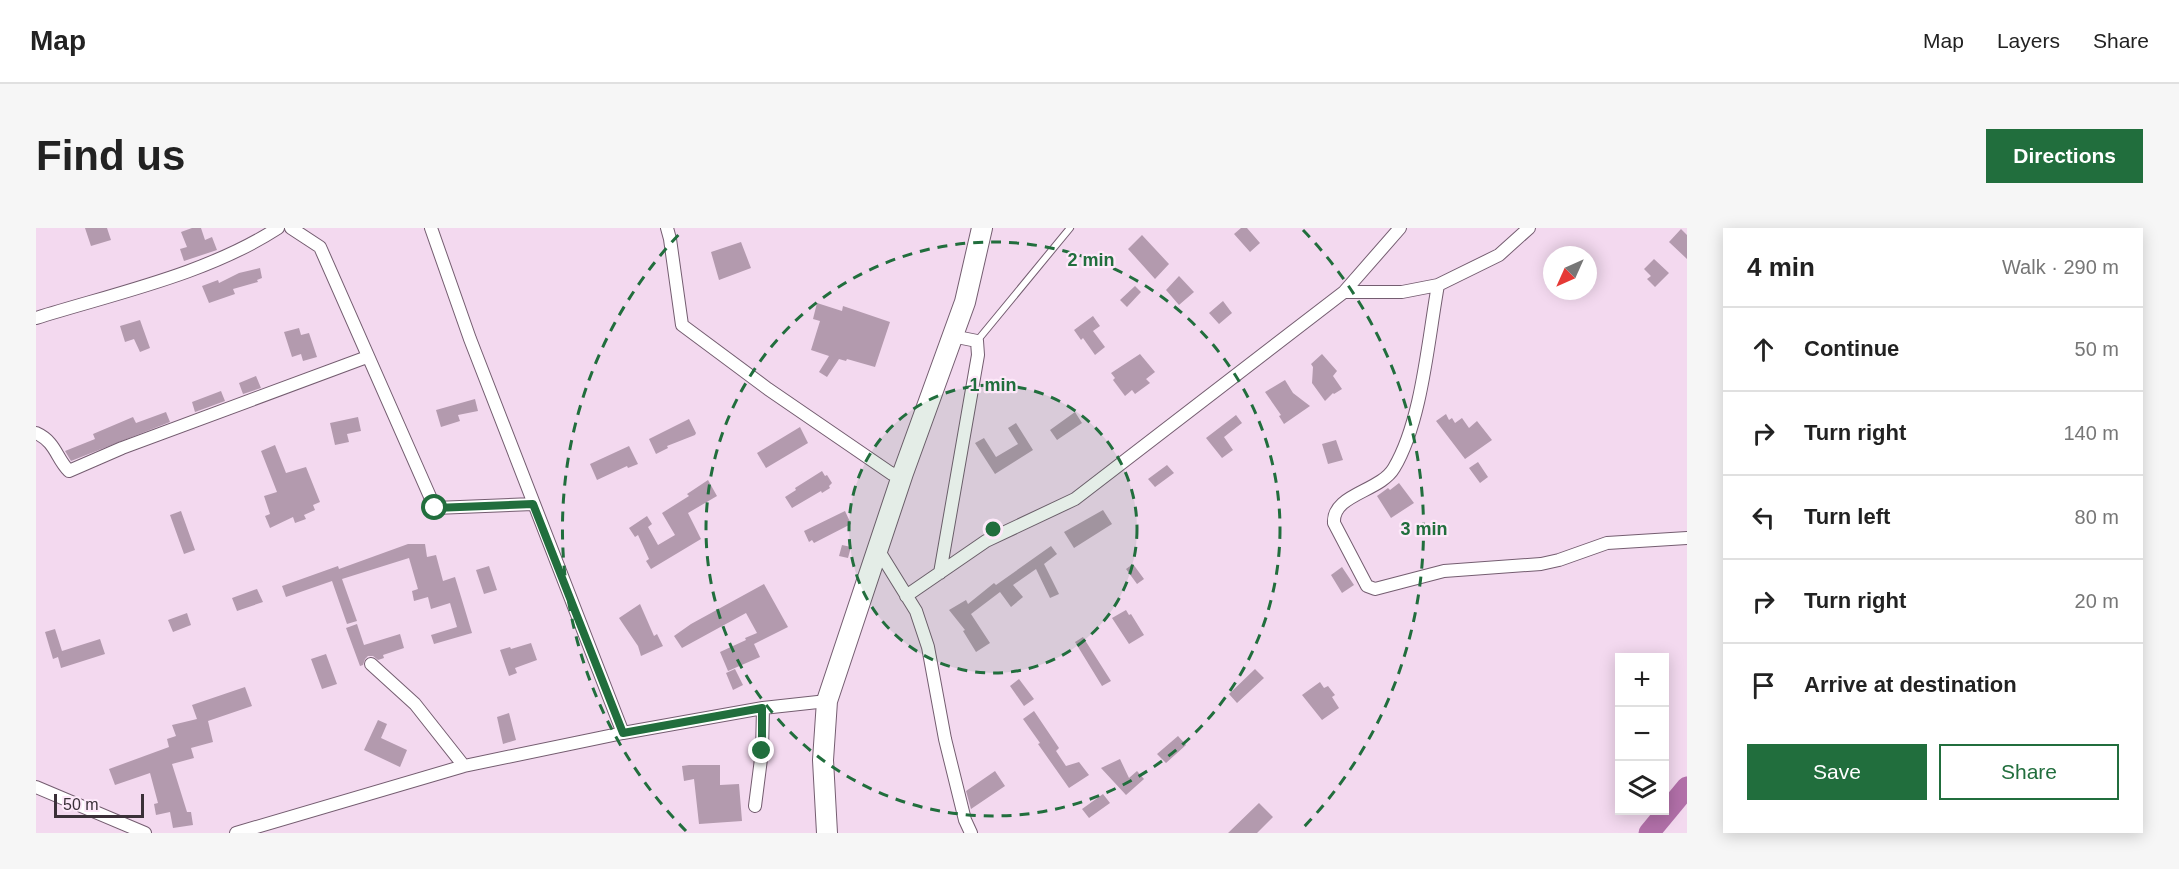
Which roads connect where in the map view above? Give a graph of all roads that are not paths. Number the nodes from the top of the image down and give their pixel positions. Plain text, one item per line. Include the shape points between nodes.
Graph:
1 (278, 228) edge
2 (291, 228) edge
3 (431, 228) edge
4 (667, 228) edge
5 (982, 228) edge
6 (1070, 228) edge
7 (1400, 228) edge
8 (1529, 228) edge
9 (1438, 285) junction
10 (1344, 292) junction
11 (36, 318) edge
12 (952, 336) junction
13 (977, 341) junction
14 (367, 357) junction
15 (36, 433) edge
16 (903, 473) junction
17 (533, 504) junction
18 (1687, 537) edge
19 (877, 548) junction
20 (940, 573) junction
21 (906, 596) junction
22 (371, 664) dead end
23 (827, 701) junction
24 (762, 708) junction
25 (623, 733) junction
26 (464, 766) junction
27 (36, 787) edge
28 (754, 806) dead end
29 (145, 833) edge
30 (236, 833) edge
31 (827, 833) edge
32 (971, 833) edge

1 - 11 street via 254,244 190,271
2 - 14 street via 320,247
3 - 17 street
4 - 16 street via 682,325 892,474
5 - 12 main road via 965,302
6 - 13 lane
7 - 10 street
8 - 9 street via 1499,255
9 - 10 street via 1402,292
9 - 18 street via 1415,418 1395,468 1386,479 1339,505 1333,515 1367,586 1375,589 1444,571 1541,564 1607,543
10 - 20 street via 1075,499 986,541
12 - 13 street
12 - 16 main road
13 - 20 street via 978,355
14 - 15 street via 69,471 57,450
14 - 17 street via 435,508
16 - 19 main road
17 - 25 street
19 - 21 street
19 - 23 main road
20 - 21 street
21 - 32 street via 916,611 928,647 945,739
22 - 26 street via 415,704
23 - 24 street
23 - 31 main road via 823,760
24 - 25 street
24 - 28 street via 762,751
25 - 26 street
26 - 30 street
27 - 29 street

